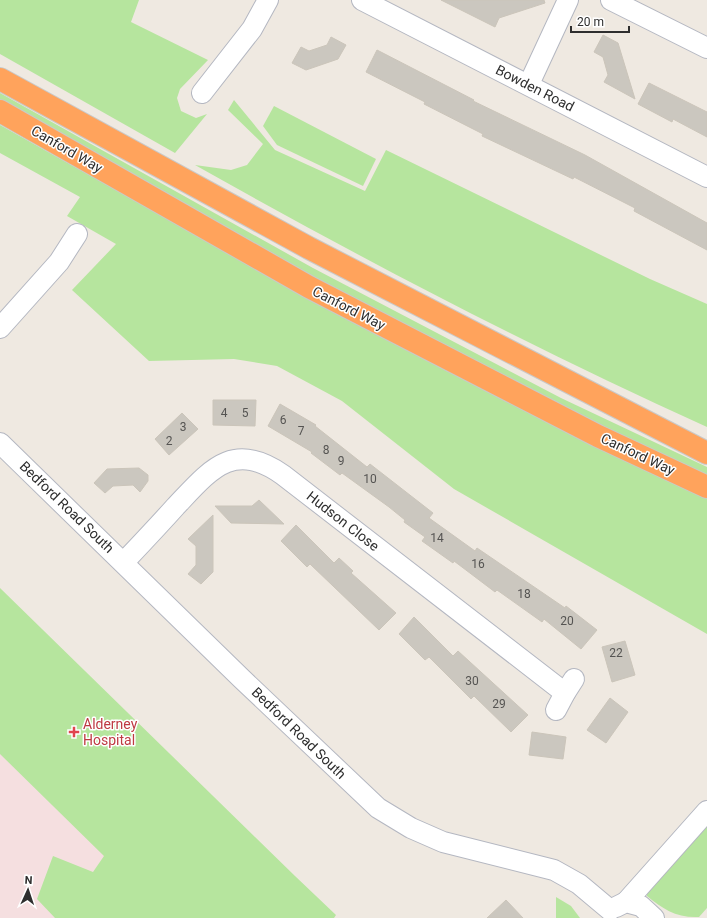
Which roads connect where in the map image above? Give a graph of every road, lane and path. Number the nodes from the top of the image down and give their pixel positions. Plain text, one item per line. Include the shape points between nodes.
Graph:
1 (268, 0) edge
2 (362, 0) edge
3 (568, 0) edge
4 (611, 0) edge
5 (707, 48) edge
6 (0, 79) edge
7 (528, 84) junction
8 (202, 93) dead end
9 (0, 111) edge
10 (707, 177) edge
11 (77, 234) dead end
12 (0, 328) edge
13 (0, 443) edge
14 (707, 453) edge
15 (707, 487) edge
16 (124, 562) junction
17 (565, 694) dead end
18 (707, 811) edge
19 (614, 910) edge
20 (654, 918) edge

1 - 8 street via 252,29
2 - 7 street, Bowden Road
3 - 7 street
4 - 5 street
6 - 14 highway, Canford Way via 309,248
7 - 10 street, Bowden Road
9 - 15 highway, Canford Way via 309,287 598,436
11 - 12 street via 59,262
13 - 16 street, Bedford Road South
16 - 17 street, Hudson Close via 209,472 229,462 258,461 283,475
16 - 19 street, Bedford Road South via 378,808 411,828 443,842 554,870 579,884
18 - 19 street
19 - 20 street, Bedford Road South via 641,906

